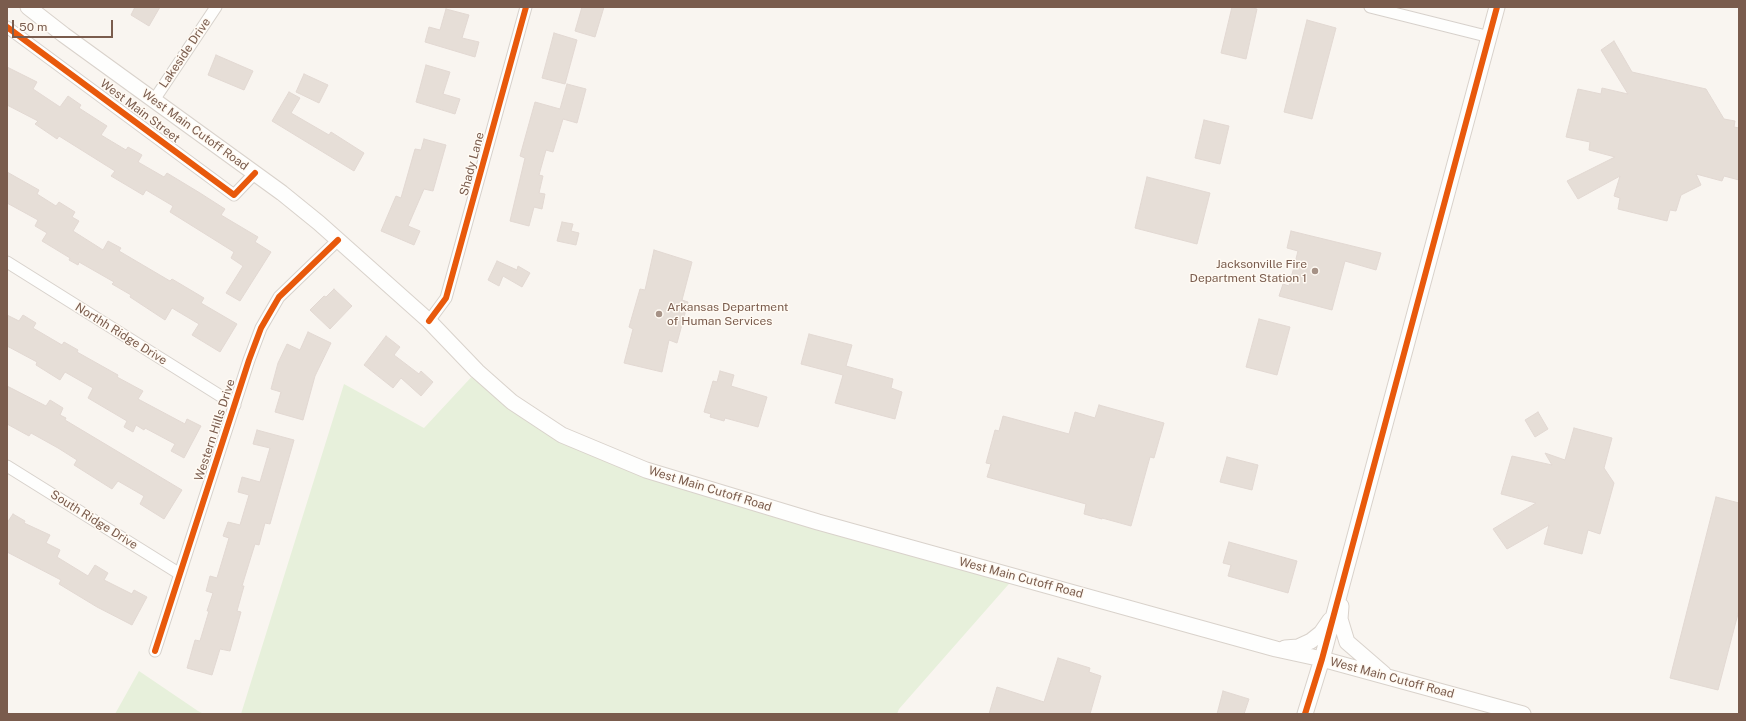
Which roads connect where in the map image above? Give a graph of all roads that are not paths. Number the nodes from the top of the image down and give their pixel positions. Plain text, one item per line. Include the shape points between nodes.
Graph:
1 (28, 7) edge
2 (216, 7) edge
3 (526, 7) edge
4 (1370, 7) edge
5 (1497, 7) edge
6 (7, 27) edge
7 (1490, 37) junction
8 (154, 100) junction
9 (255, 173) junction
10 (338, 240) junction
11 (7, 262) edge
12 (429, 321) junction
13 (235, 405) junction
14 (7, 466) edge
15 (180, 574) junction
16 (1342, 588) junction
17 (1333, 616) junction
18 (1276, 649) junction
19 (155, 651) dead end
20 (1322, 659) junction
21 (1388, 677) junction
22 (1305, 714) edge
23 (1523, 714) edge

1 - 8 main road, West Main Cutoff Road
2 - 8 street, Lakeside Drive
3 - 12 street, Shady Lane via 446,298
4 - 7 street
5 - 7 main road
6 - 9 street, West Main Street via 234,195
7 - 16 main road
8 - 9 main road, West Main Cutoff Road
9 - 10 main road, West Main Cutoff Road
10 - 12 main road, West Main Cutoff Road
10 - 13 street, Western Hills Drive via 279,297 261,328
11 - 13 street, Northh Ridge Drive
12 - 18 main road, West Main Cutoff Road via 477,371 512,402 562,435 612,457 646,470 818,522
13 - 15 street, Western Hills Drive
14 - 15 street, South Ridge Drive
15 - 19 street, Western Hills Drive
16 - 17 main road
16 - 21 main road via 1340,619 1347,642
17 - 18 main road via 1321,633 1311,641 1298,647
17 - 20 main road
18 - 20 main road, West Main Cutoff Road
20 - 21 main road, West Main Cutoff Road
20 - 22 main road
21 - 23 main road, West Main Cutoff Road

